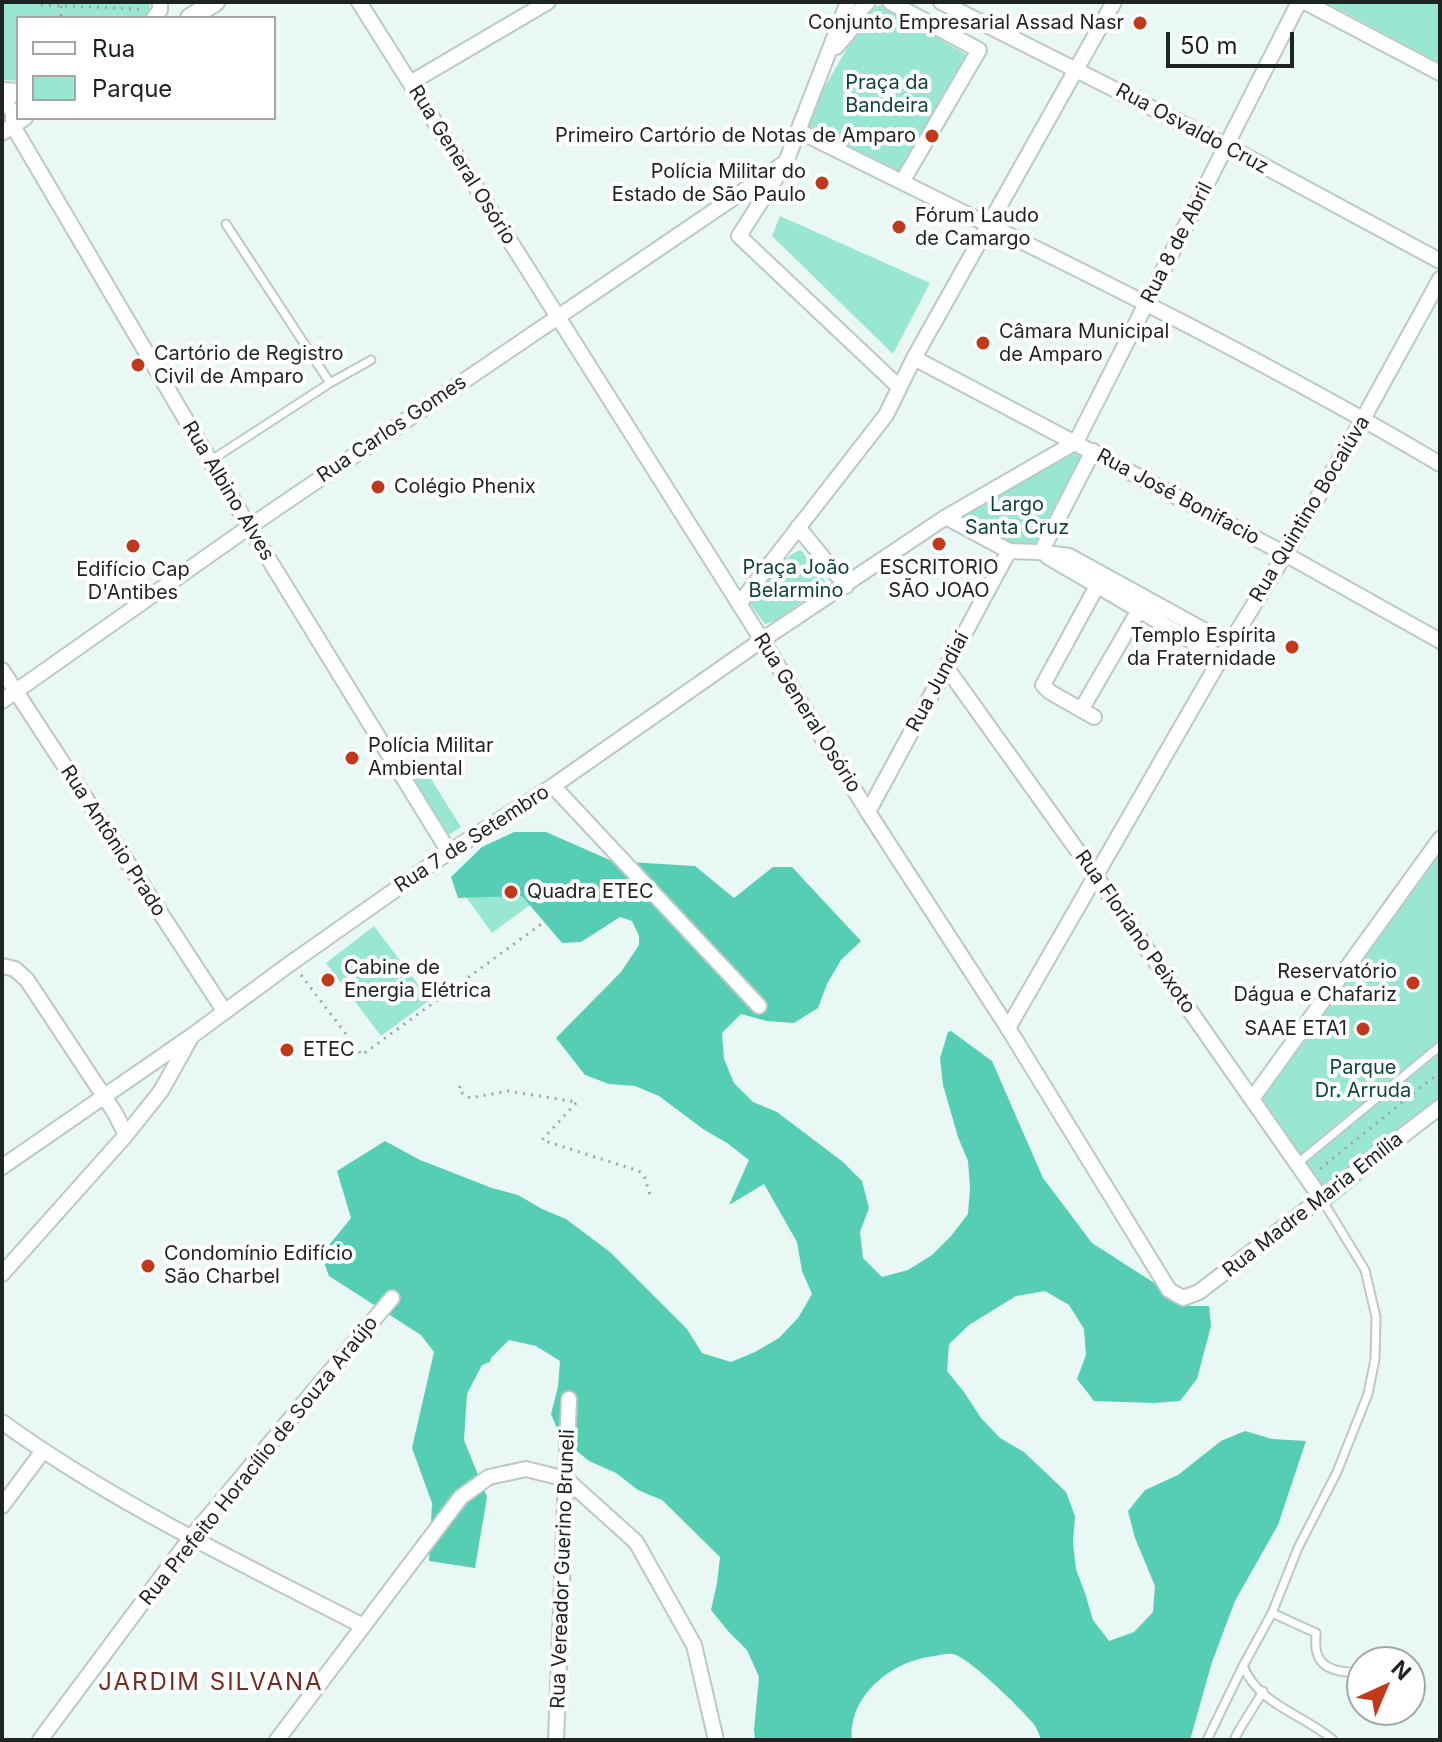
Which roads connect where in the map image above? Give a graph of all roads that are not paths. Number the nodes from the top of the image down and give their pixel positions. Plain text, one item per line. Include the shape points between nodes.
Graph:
1 (359, 2) edge
2 (548, 2) edge
3 (848, 2) edge
4 (868, 2) edge
5 (890, 2) edge
6 (941, 2) edge
7 (1114, 2) edge
8 (1299, 2) edge
9 (1305, 2) edge
10 (211, 5) edge
11 (193, 16) edge
12 (828, 56) junction
13 (1076, 68) junction
14 (1440, 73) edge
15 (410, 83) junction
16 (2, 98) edge
17 (13, 126) edge
18 (799, 131) junction
19 (1227, 146) junction
20 (786, 162) junction
21 (902, 182) junction
22 (226, 224) dead end
23 (990, 224) junction
24 (1440, 261) edge
25 (1440, 279) edge
26 (1146, 303) junction
27 (558, 317) junction
28 (914, 358) junction
29 (371, 360) dead end
30 (330, 383) junction
31 (899, 387) junction
32 (1363, 419) junction
33 (1076, 442) junction
34 (1093, 451) junction
35 (210, 461) junction
36 (1440, 464) edge
37 (946, 517) junction
38 (249, 527) junction
39 (798, 527) junction
40 (1009, 551) junction
41 (1041, 552) junction
42 (1285, 554) junction
43 (846, 586) junction
44 (1097, 586) junction
45 (739, 604) junction
46 (1139, 610) junction
47 (1207, 632) dead end
48 (762, 640) junction
49 (1440, 641) edge
50 (1221, 658) junction
51 (946, 667) junction
52 (2, 670) edge
53 (15, 691) junction
54 (2, 701) edge
55 (553, 786) junction
56 (868, 812) junction
57 (1440, 839) edge
58 (449, 852) junction
59 (1095, 875) junction
60 (2, 966) edge
61 (759, 1006) dead end
62 (225, 1012) junction
63 (1008, 1028) junction
64 (193, 1035) junction
65 (1440, 1046) edge
66 (103, 1095) junction
67 (1252, 1099) junction
68 (1440, 1107) edge
69 (126, 1135) junction
70 (1298, 1163) junction
71 (2, 1167) edge
72 (1321, 1198) junction
73 (2, 1274) edge
74 (392, 1298) dead end
75 (1183, 1298) joint
76 (569, 1399) dead end
77 (2, 1422) edge
78 (43, 1451) junction
79 (566, 1479) junction
80 (2, 1506) edge
81 (192, 1536) junction
82 (1272, 1613) junction
83 (363, 1626) junction
84 (1243, 1666) junction
85 (1346, 1672) edge
86 (1263, 1691) junction
87 (40, 1740) edge
88 (277, 1740) edge
89 (556, 1740) edge
90 (716, 1740) edge
91 (1207, 1740) edge
92 (1234, 1740) edge
93 (1333, 1740) edge

1 - 15 street, Rua General Osório
2 - 15 street
3 - 12 street
4 - 12 street
5 - 21 street via 979,50
6 - 13 street, Rua Osvaldo Cruz
7 - 13 street
8 - 19 street, Rua 8 de Abril
9 - 14 street
10 - 11 street
12 - 18 street
13 - 19 street, Rua Osvaldo Cruz
13 - 23 street
15 - 27 street, Rua General Osório
16 - 17 street, Rua Albino Alves via 13,112
17 - 35 street, Rua Albino Alves
18 - 20 street
18 - 21 street
19 - 24 street, Rua Osvaldo Cruz
19 - 26 street, Rua 8 de Abril
20 - 27 street, Rua Carlos Gomes
20 - 31 street via 739,236
21 - 23 street
22 - 30 lane
23 - 26 street
23 - 28 street
25 - 32 street, Rua Quintino Bocaiúva
26 - 32 street
26 - 33 street, Rua 8 de Abril
27 - 38 street, Rua Carlos Gomes
27 - 45 street, Rua General Osório
28 - 31 street
28 - 33 street, Rua José Bonifacio
29 - 30 lane
30 - 35 lane
31 - 39 street via 886,415
32 - 36 street
32 - 42 street, Rua Quintino Bocaiúva
33 - 34 street, Rua José Bonifacio
33 - 37 street
34 - 41 street
34 - 42 street, Rua José Bonifacio
35 - 38 street, Rua Albino Alves
37 - 40 street
37 - 43 street, Rua 7 de Setembro
38 - 53 street, Rua Carlos Gomes
38 - 58 street, Rua Albino Alves
39 - 43 street
39 - 45 street
40 - 41 street
40 - 51 street, Rua Jundiaí
41 - 44 street
41 - 47 street via 1069,556
42 - 49 street, Rua José Bonifacio
42 - 50 street, Rua Quintino Bocaiúva
43 - 48 street, Rua 7 de Setembro
44 - 46 street
44 - 46 street via 1043,685 1087,714
45 - 48 street, Rua General Osório
46 - 50 street
48 - 55 street, Rua 7 de Setembro
48 - 56 street, Rua General Osório
50 - 59 street, Rua Quintino Bocaiúva
51 - 56 street, Rua Jundiaí
51 - 59 street, Rua Floriano Peixoto
52 - 53 street, Rua Antônio Prado
53 - 54 street, Rua Carlos Gomes
53 - 62 street, Rua Antônio Prado
55 - 58 street, Rua 7 de Setembro
55 - 61 street
56 - 63 street, Rua General Osório
57 - 67 street
58 - 62 street, Rua 7 de Setembro
59 - 63 street, Rua Quintino Bocaiúva
59 - 67 street, Rua Floriano Peixoto
60 - 66 street via 27,980
62 - 64 street, Rua 7 de Setembro
63 - 75 street, Rua General Osório via 1169,1290
64 - 66 street, Rua 7 de Setembro
64 - 69 street via 161,1091
65 - 70 lane
66 - 69 street
66 - 71 street, Rua 7 de Setembro
67 - 70 street, Rua Floriano Peixoto
68 - 72 street, Rua Madre Maria Emília
69 - 73 street
70 - 72 street, Rua Floriano Peixoto
72 - 75 street, Rua Madre Maria Emília via 1199,1292
72 - 82 lane via 1365,1270 1376,1317 1375,1359 1368,1394 1337,1472
74 - 81 street, Rua Prefeito Horacílio de Souza Araújo
76 - 79 street, Rua Vereador Guerino Bruneli
77 - 78 street
78 - 80 street
78 - 81 street
79 - 83 street via 526,1469 489,1477 461,1497
79 - 89 street, Rua Vereador Guerino Bruneli
79 - 90 street via 636,1542 694,1645
81 - 83 street
81 - 87 street, Rua Prefeito Horacílio de Souza Araújo
82 - 84 lane
82 - 85 lane via 1316,1633 1317,1655 1330,1669
83 - 88 street
84 - 86 lane via 1250,1682
84 - 91 lane
86 - 92 lane
86 - 93 lane

